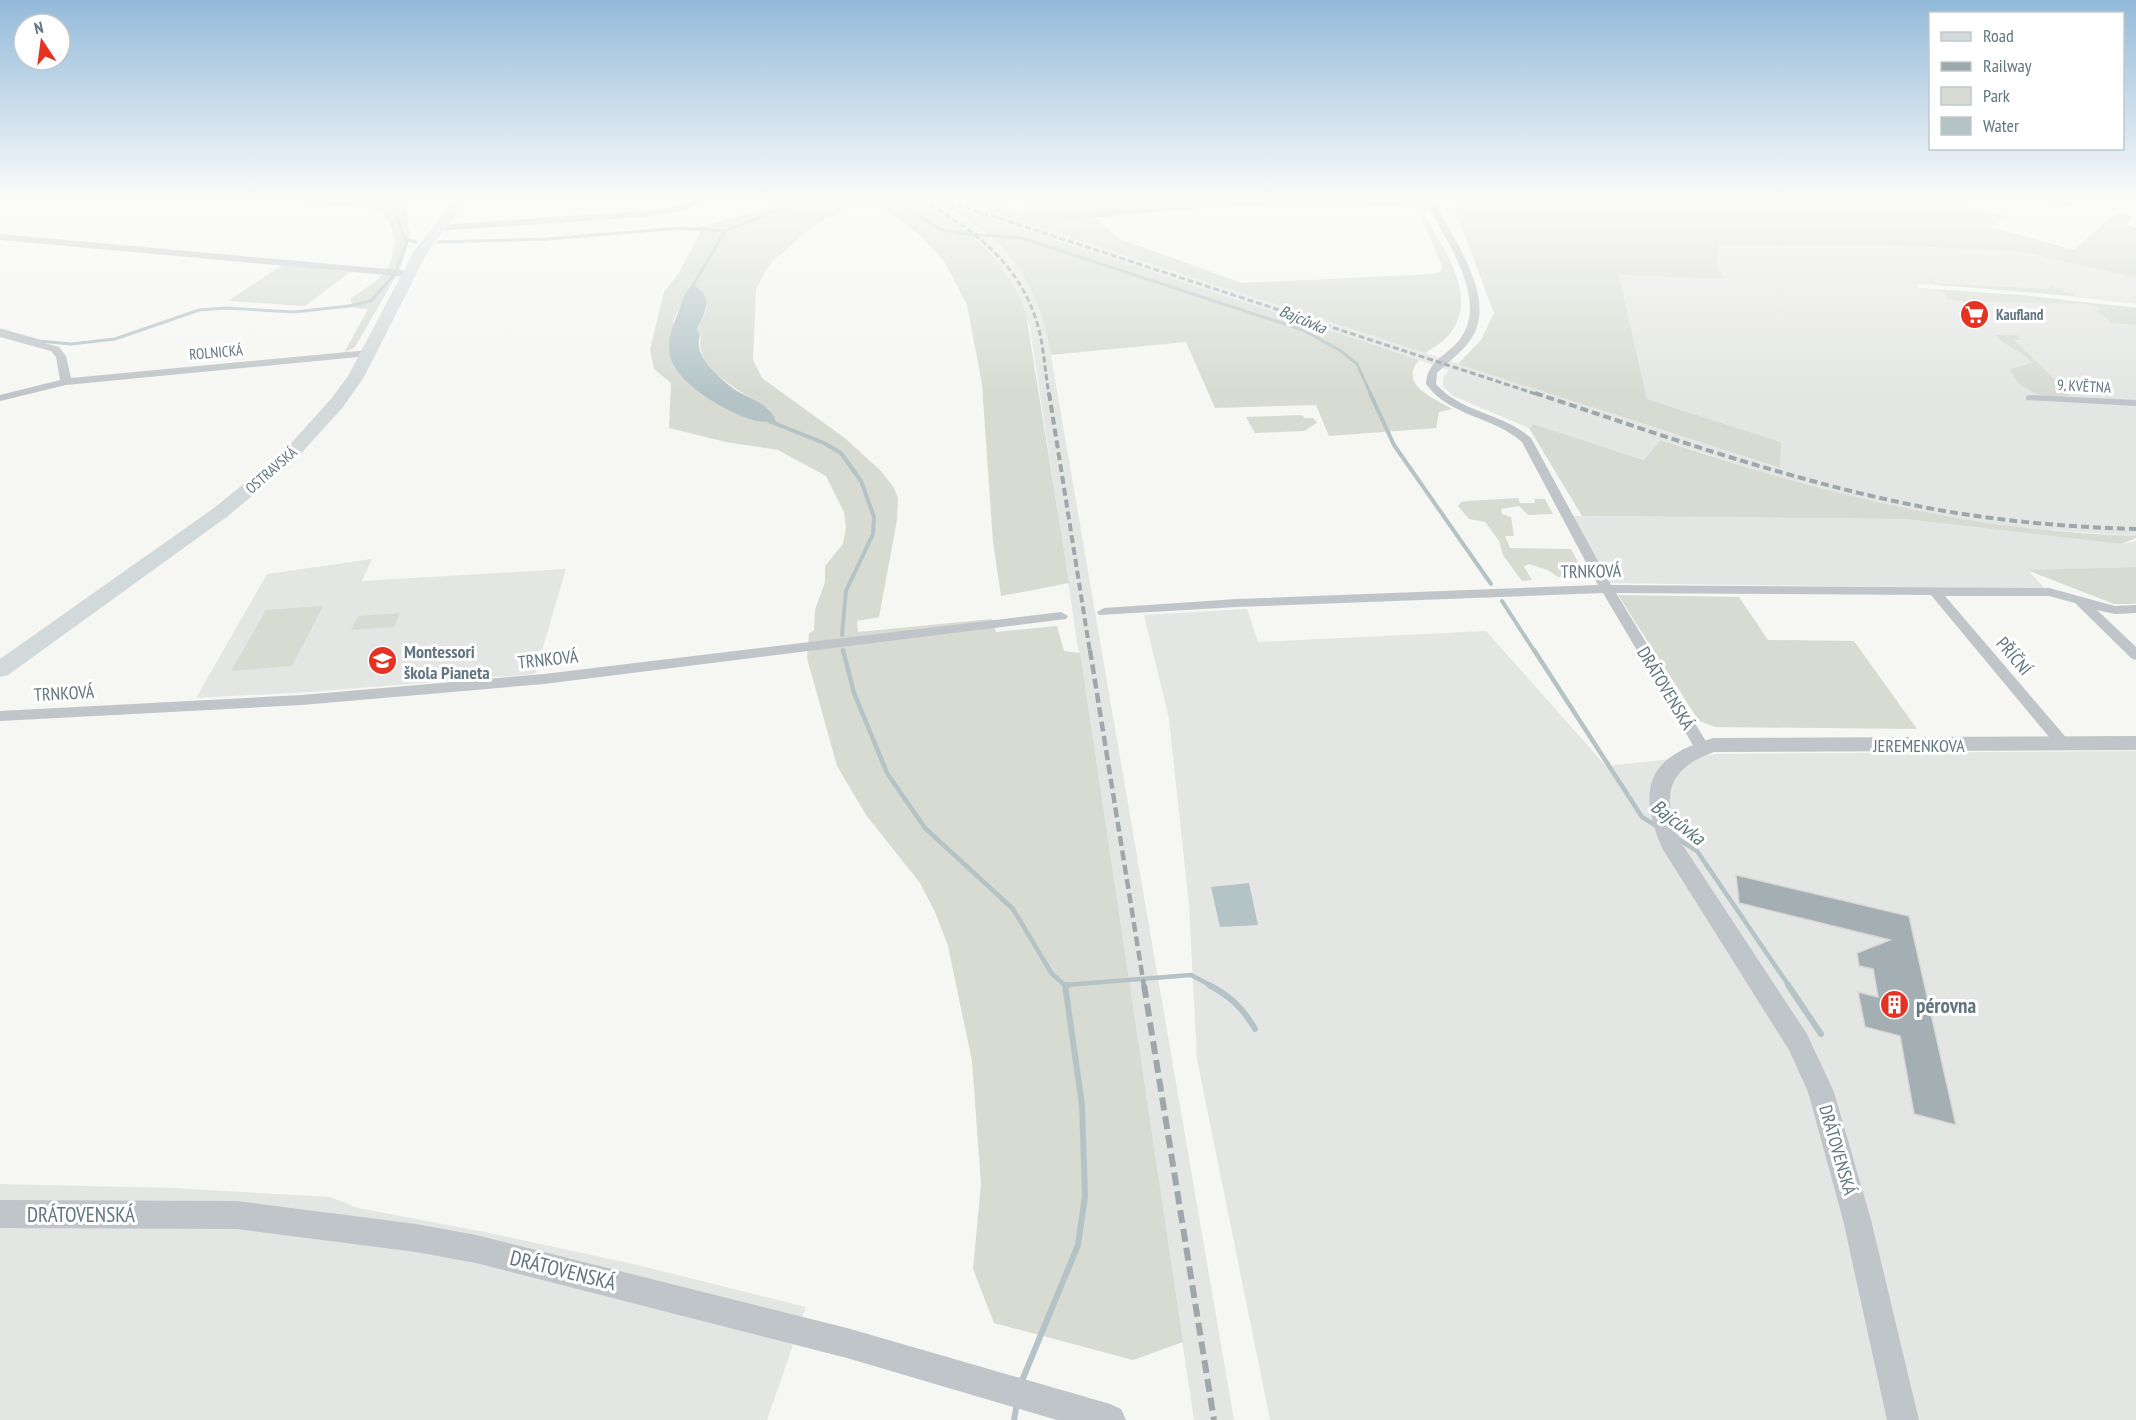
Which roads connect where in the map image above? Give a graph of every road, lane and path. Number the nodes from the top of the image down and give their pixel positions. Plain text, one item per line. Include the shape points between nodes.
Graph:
1 (280, 262) edge
2 (416, 262) edge
3 (1461, 262) edge
4 (410, 274) junction
5 (0, 334) edge
6 (369, 353) junction
7 (66, 382) junction
8 (0, 398) edge
9 (2030, 398) dead end
10 (2136, 403) edge
11 (1607, 589) junction
12 (1935, 592) junction
13 (2078, 599) junction
14 (2136, 609) edge
15 (1104, 612) dead end
16 (1061, 616) dead end
17 (2136, 655) edge
18 (0, 670) edge
19 (0, 716) edge
20 (2136, 743) edge
21 (2064, 745) junction
22 (1702, 748) junction
23 (0, 1214) edge
24 (1110, 1420) edge
25 (1903, 1420) edge

1 - 4 street
2 - 4 main road, OSTRAVSKÁ
3 - 11 street, DRÁTOVENSKÁ via 1476,302 1476,316 1470,332 1436,368 1430,380 1438,393 1454,404 1505,423 1527,440
4 - 6 main road, OSTRAVSKÁ
5 - 7 street via 56,349
6 - 7 street, ROLNICKÁ
6 - 18 main road, OSTRAVSKÁ via 337,403 268,474 168,552
7 - 8 street, ROLNICKÁ
9 - 10 street, 9. KVĚTNA
11 - 12 street, TRNKOVÁ
11 - 15 street, TRNKOVÁ
11 - 22 street, DRÁTOVENSKÁ
12 - 13 street, TRNKOVÁ via 2049,592
12 - 21 street, PŘÍČNÍ
13 - 14 street, TRNKOVÁ via 2115,610
13 - 17 street
16 - 19 street, TRNKOVÁ via 536,680 302,700
20 - 21 street, JEREMENKOVA
21 - 22 street, JEREMENKOVA via 1727,744
22 - 25 street, DRÁTOVENSKÁ via 1675,762 1661,781 1657,803 1660,821 1673,848 1798,1042 1821,1092 1857,1220
23 - 24 street, DRÁTOVENSKÁ via 237,1215 456,1245 847,1343

